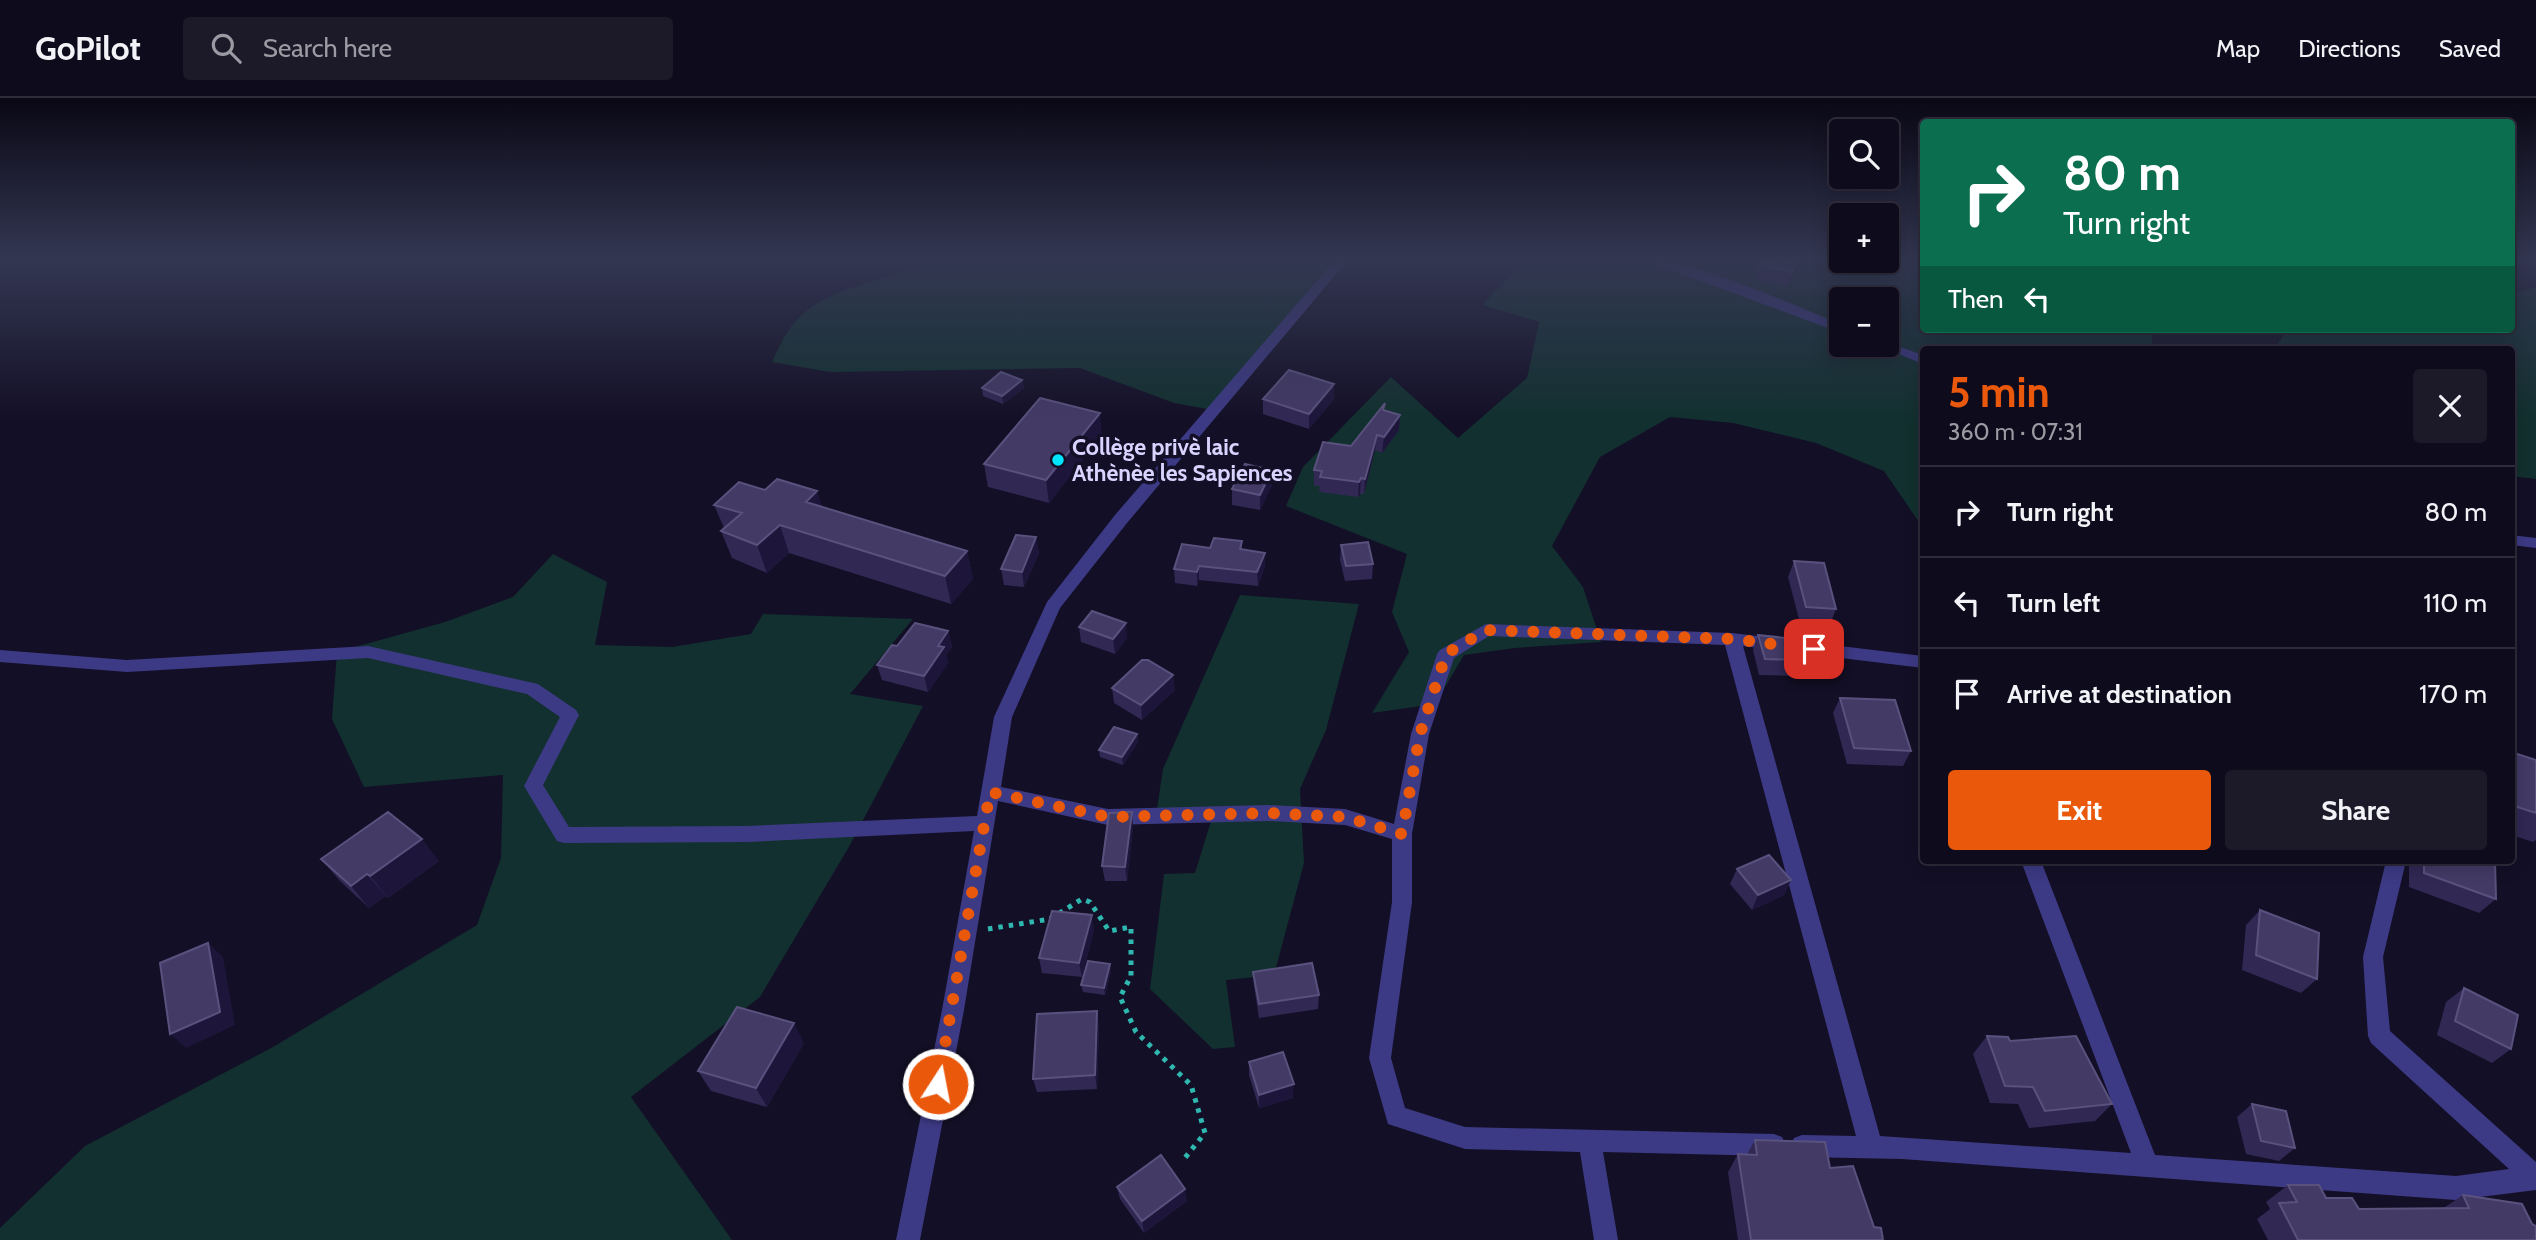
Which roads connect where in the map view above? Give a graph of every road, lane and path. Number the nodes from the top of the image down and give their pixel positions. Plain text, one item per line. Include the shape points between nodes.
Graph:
1 (1296, 314) edge
2 (1804, 314) edge
3 (1829, 324) edge
4 (1899, 351) edge
5 (1920, 359) edge
6 (2515, 540) edge
7 (2536, 543) edge
8 (1732, 639) junction
9 (0, 656) edge
10 (1920, 662) edge
11 (990, 792) junction
12 (985, 823) junction
13 (1402, 834) junction
14 (2032, 864) edge
15 (2395, 864) edge
16 (966, 932) junction
17 (1590, 1141) junction
18 (1871, 1147) junction
19 (1184, 1159) dead end
20 (2148, 1166) junction
21 (2536, 1177) edge
22 (908, 1240) edge
23 (1606, 1240) edge

1 - 11 street via 1121,519 1054,606 1003,717
2 - 3 street
4 - 5 street
6 - 7 street
8 - 10 street
8 - 13 street via 1486,630 1446,654 1420,734
8 - 18 street
9 - 12 street via 127,666 368,652 532,689 570,715 533,786 564,835 747,834
11 - 12 street
11 - 13 street via 1108,817 1268,813 1346,817
12 - 16 street
13 - 17 street via 1402,902 1380,1058 1396,1116 1465,1138
14 - 20 street
15 - 21 street via 2373,957 2379,1036
16 - 19 path via 1050,919 1082,899 1090,902 1109,931 1131,927 1131,976 1120,997 1136,1031 1191,1085 1205,1133
16 - 22 street
17 - 18 street
17 - 23 street
18 - 20 street
20 - 21 street via 2456,1188

